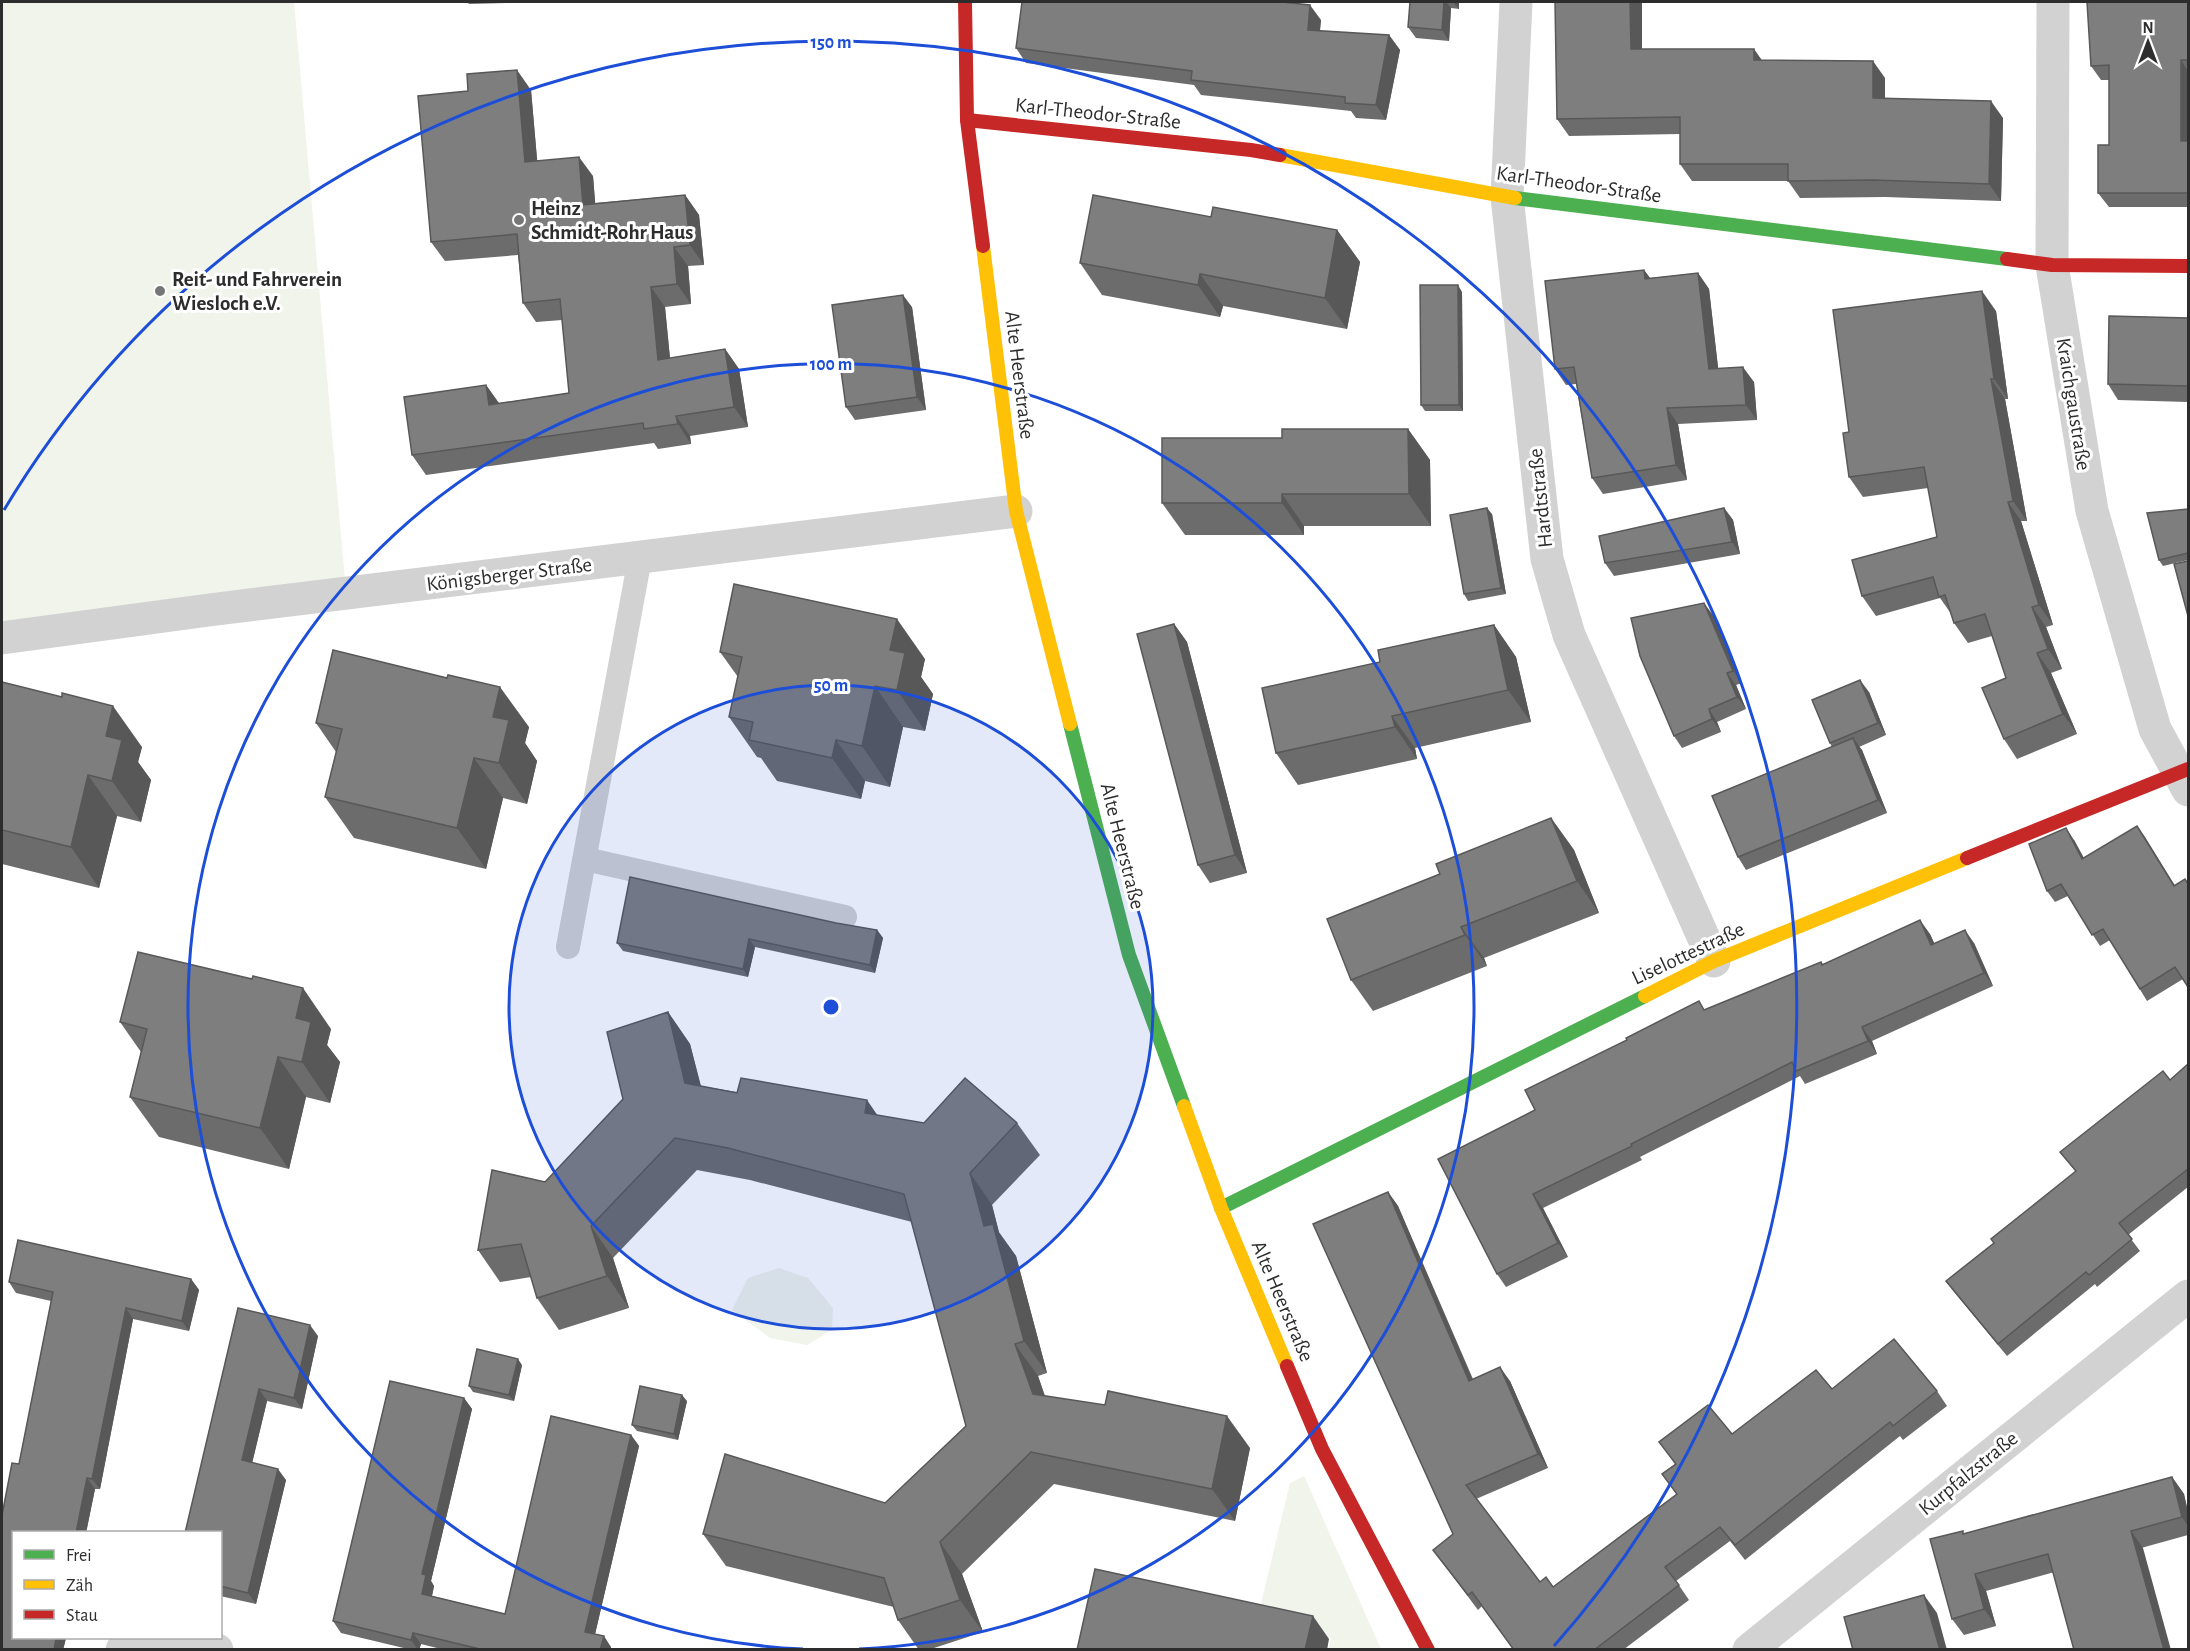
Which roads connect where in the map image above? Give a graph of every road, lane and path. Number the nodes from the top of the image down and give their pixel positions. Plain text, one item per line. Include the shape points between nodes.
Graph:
1 (964, 2) edge
2 (1516, 2) edge
3 (2053, 2) edge
4 (967, 120) junction
5 (1507, 197) junction
6 (2052, 265) junction
7 (2188, 266) edge
8 (1016, 511) junction
9 (640, 558) junction
10 (2, 638) edge
11 (2186, 777) edge
12 (585, 859) junction
13 (845, 917) dead end
14 (568, 947) dead end
15 (1714, 961) junction
16 (1221, 1208) junction
17 (2187, 1299) edge
18 (122, 1650) edge
19 (217, 1650) edge
20 (1428, 1650) edge
21 (1749, 1650) edge

1 - 4 street, Alte Heerstraße
2 - 5 street, Hardtstraße
3 - 6 street, Kraichgaustraße
4 - 5 street, Karl-Theodor-Straße via 1251,150
4 - 8 street, Alte Heerstraße
5 - 6 street, Karl-Theodor-Straße
5 - 15 street, Hardtstraße via 1546,559 1569,635
6 - 7 street, Karl-Theodor-Straße
6 - 11 street, Kraichgaustraße via 2092,510 2156,729
8 - 9 street, Königsberger Straße
8 - 16 street, Alte Heerstraße via 1129,955
9 - 10 street, Königsberger Straße
9 - 12 lane
11 - 15 street, Liselottestraße
12 - 13 lane
12 - 14 lane
15 - 16 street, Liselottestraße
16 - 20 street, Alte Heerstraße via 1322,1449
17 - 21 street, Kurpfalzstraße
18 - 19 street via 186,1642

